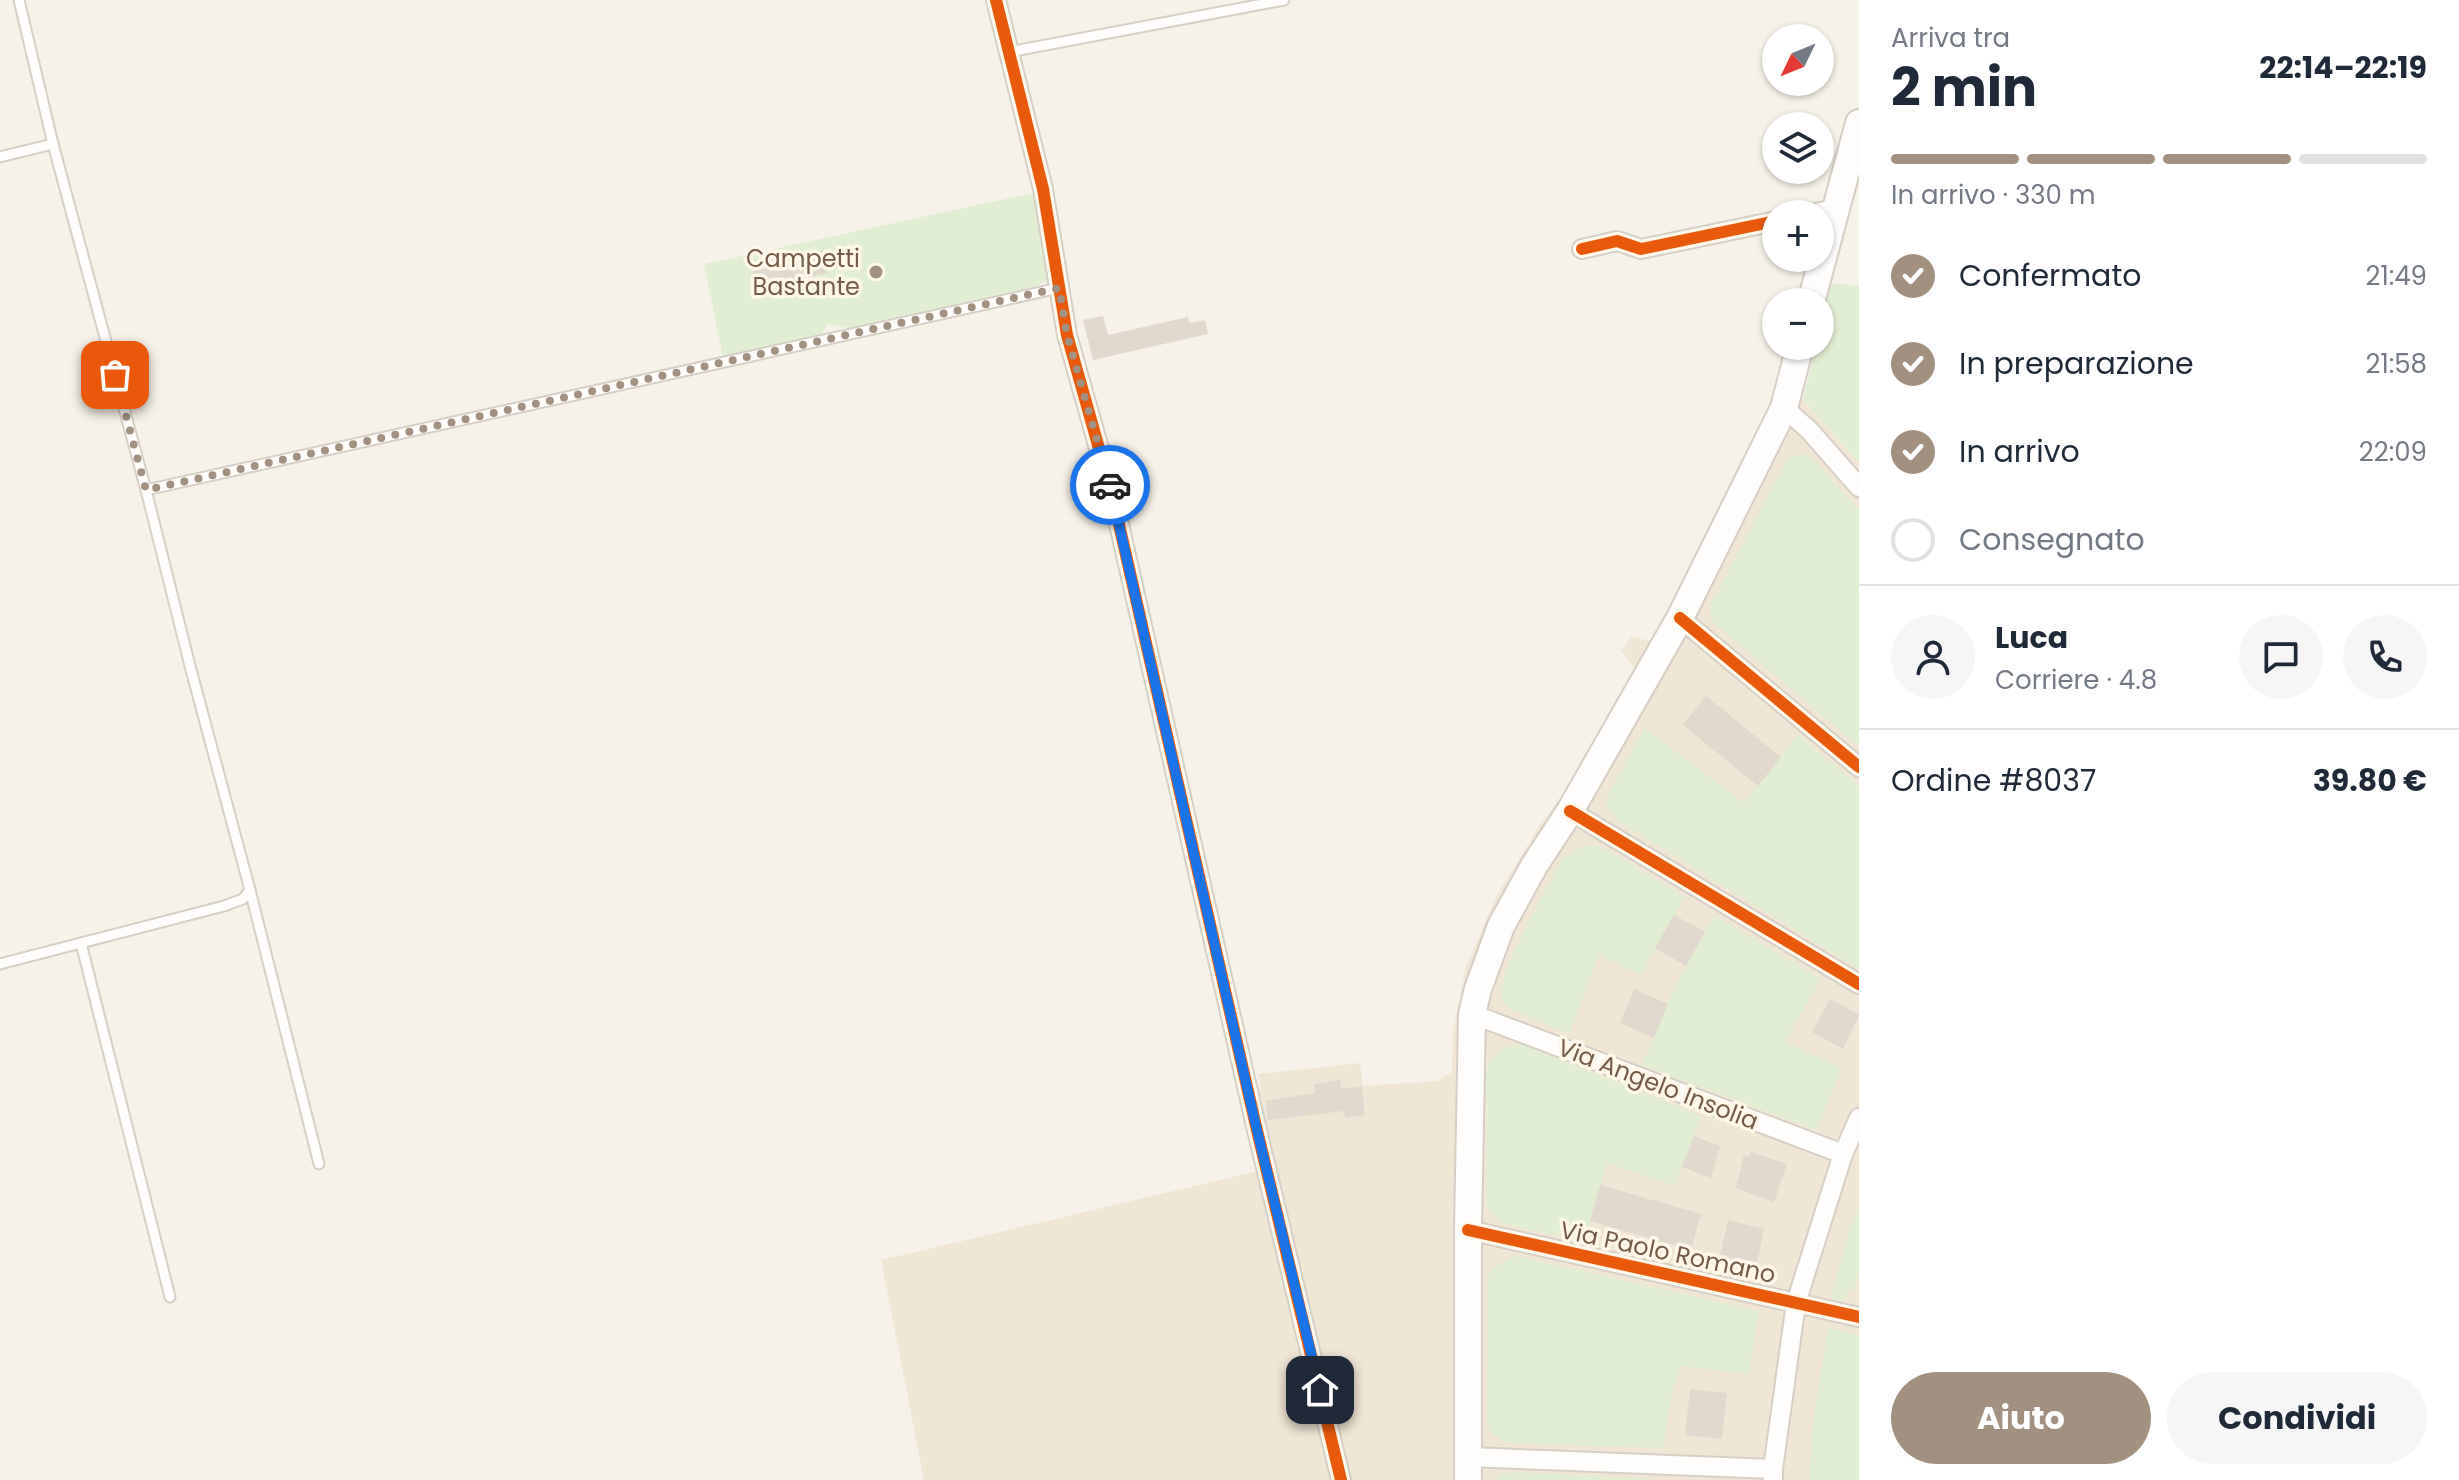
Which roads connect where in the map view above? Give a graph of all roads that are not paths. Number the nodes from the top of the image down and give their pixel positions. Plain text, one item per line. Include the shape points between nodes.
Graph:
1 (19, 0) edge
2 (996, 0) edge
3 (1284, 0) edge
4 (1009, 52) junction
5 (1859, 123) edge
6 (53, 144) junction
7 (0, 157) edge
8 (1836, 209) joint
9 (1762, 224) edge
10 (1582, 249) dead end
11 (1059, 288) junction
12 (1815, 288) edge
13 (1796, 360) edge
14 (1784, 408) junction
15 (1859, 487) edge
16 (146, 490) junction
17 (1680, 618) junction
18 (1859, 767) edge
19 (1570, 811) junction
20 (250, 890) junction
21 (81, 943) junction
22 (0, 964) edge
23 (1859, 984) edge
24 (1472, 1014) junction
25 (1859, 1118) edge
26 (1843, 1154) junction
27 (319, 1164) dead end
28 (1468, 1230) junction
29 (170, 1297) dead end
30 (1796, 1303) junction
31 (1859, 1317) edge
32 (1468, 1468) edge
33 (1773, 1474) edge
34 (1341, 1480) edge

1 - 6 lane
2 - 4 street
3 - 4 lane
4 - 11 street via 1043,189
5 - 8 main road
6 - 7 lane
6 - 16 lane
8 - 12 main road
9 - 10 street via 1641,249 1617,241
11 - 16 lane
11 - 34 street via 1113,498
13 - 14 main road
14 - 15 street
14 - 17 main road
16 - 20 lane
17 - 18 street
17 - 19 main road
19 - 23 street
19 - 24 main road via 1501,926
20 - 21 lane via 224,906
20 - 27 lane
21 - 22 lane
21 - 29 lane
24 - 26 street, Via Angelo Insolia
24 - 28 main road
25 - 26 street
26 - 30 street
28 - 30 street, Via Paolo Romano
28 - 32 main road
30 - 31 street, Via Paolo Romano
30 - 33 street
32 - 33 street

